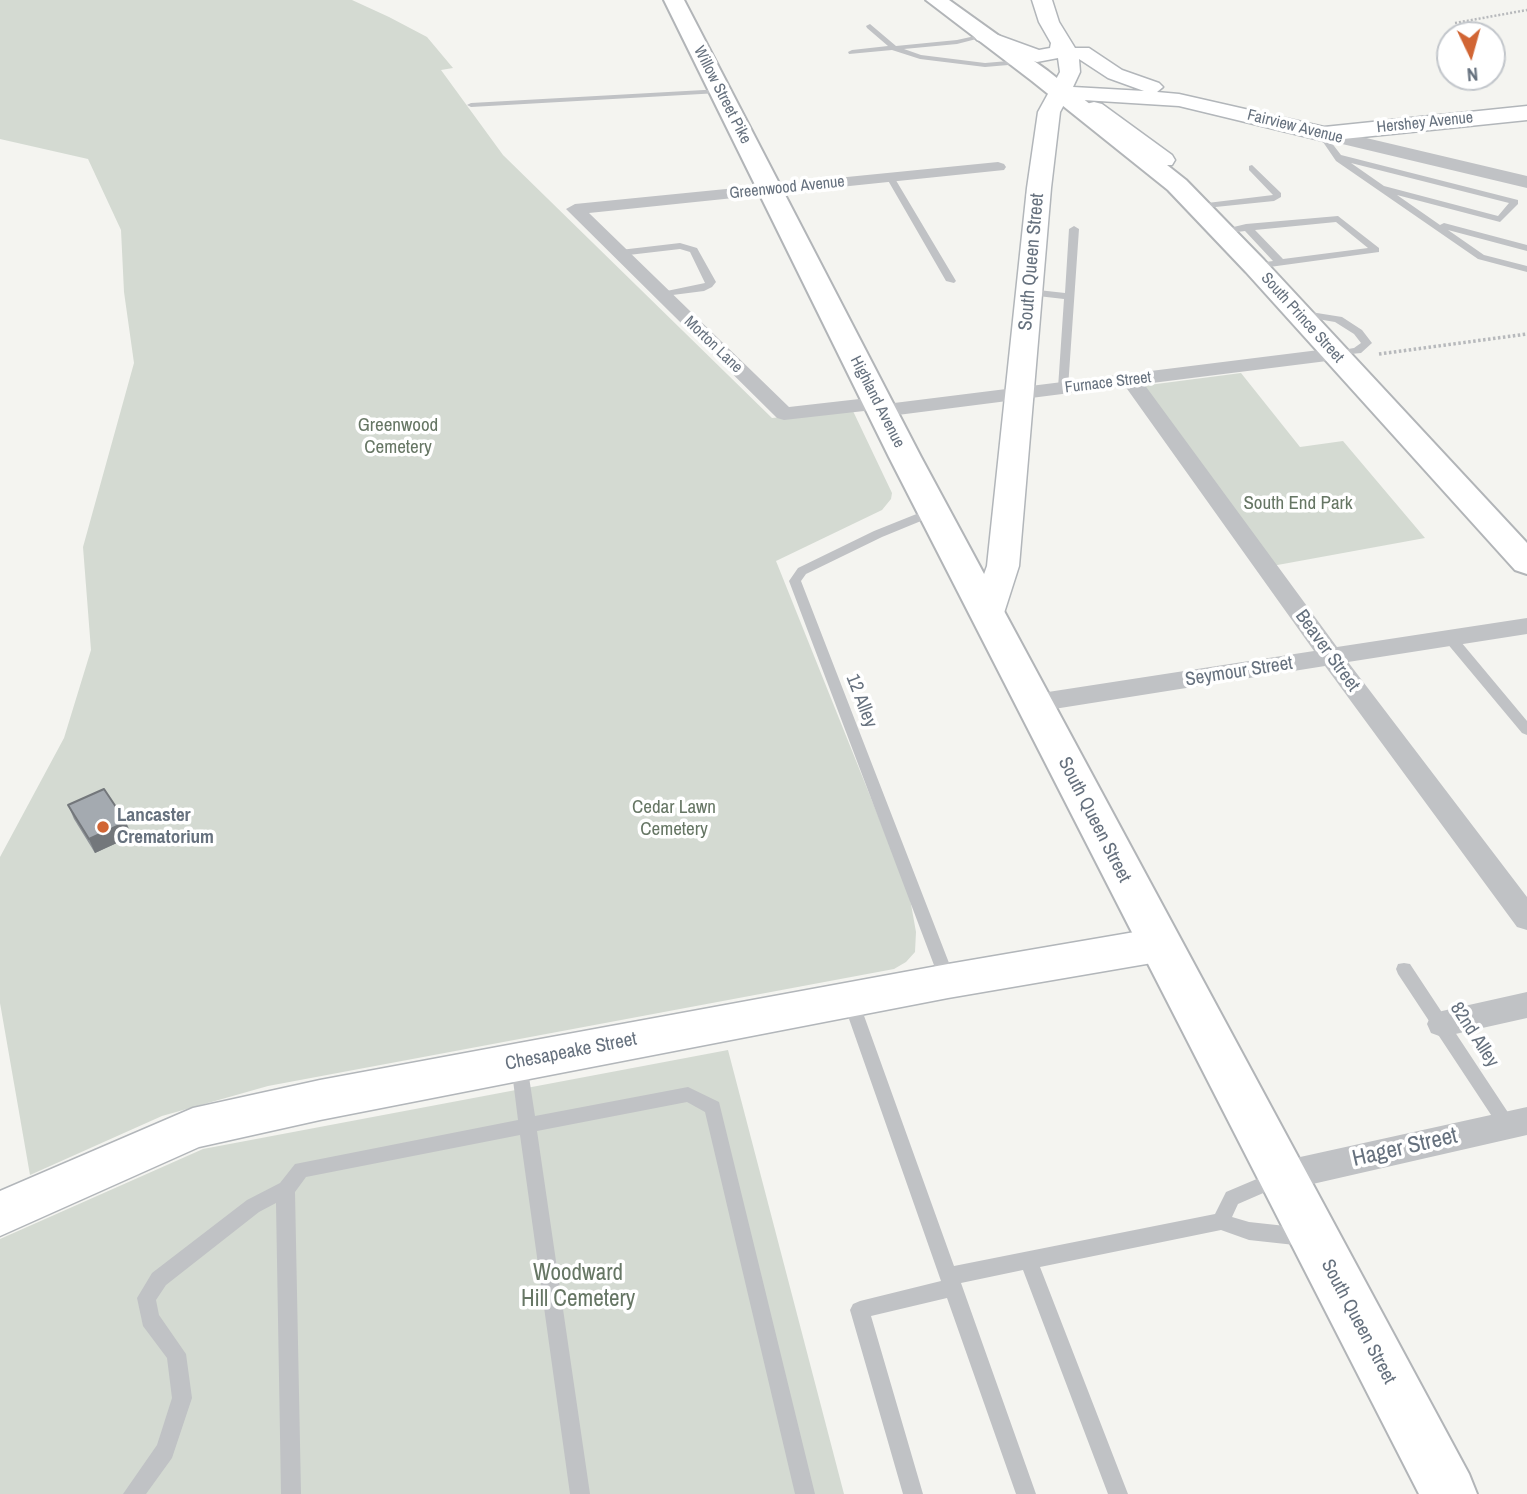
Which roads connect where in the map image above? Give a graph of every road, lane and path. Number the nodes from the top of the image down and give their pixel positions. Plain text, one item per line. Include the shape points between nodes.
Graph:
1 (936, 0) edge
2 (1044, 6) edge
3 (678, 8) edge
4 (1527, 10) edge
5 (1466, 21) edge
6 (870, 26) dead end
7 (984, 36) junction
8 (1061, 43) junction
9 (895, 49) junction
10 (852, 52) dead end
11 (1082, 52) junction
12 (1020, 61) junction
13 (719, 91) junction
14 (1072, 92) junction
15 (1146, 97) junction
16 (471, 105) dead end
17 (1217, 108) junction
18 (1527, 113) edge
19 (1327, 135) junction
20 (1337, 157) junction
21 (1164, 160) junction
22 (998, 167) dead end
23 (1252, 168) dead end
24 (1475, 170) junction
25 (890, 177) junction
26 (1527, 182) edge
27 (1382, 188) junction
28 (1461, 188) junction
29 (769, 189) junction
30 (1199, 207) junction
31 (575, 209) joint
32 (1433, 223) junction
33 (1074, 229) dead end
34 (1234, 229) junction
35 (1527, 248) edge
36 (620, 253) junction
37 (1281, 263) junction
38 (1255, 266) junction
39 (1527, 269) edge
40 (951, 281) dead end
41 (1029, 292) junction
42 (661, 295) junction
43 (1069, 297) junction
44 (1296, 312) junction
45 (1527, 334) edge
46 (1335, 354) junction
47 (1131, 380) junction
48 (1063, 388) junction
49 (1019, 394) junction
50 (879, 407) junction
51 (934, 511) junction
52 (1527, 563) edge
53 (987, 613) junction
54 (1527, 626) edge
55 (1451, 639) junction
56 (1332, 658) junction
57 (1035, 703) junction
58 (1527, 730) edge
59 (1527, 919) edge
60 (1158, 945) junction
61 (1405, 969) dead end
62 (948, 981) junction
63 (850, 999) junction
64 (1527, 1005) edge
65 (1442, 1024) junction
66 (519, 1062) junction
67 (1517, 1123) edge
68 (528, 1126) junction
69 (1282, 1176) junction
70 (286, 1189) junction
71 (0, 1214) edge
72 (1224, 1221) junction
73 (1314, 1238) junction
74 (1028, 1260) junction
75 (952, 1282) junction
76 (133, 1494) edge
77 (291, 1494) edge
78 (580, 1494) edge
79 (805, 1494) edge
80 (913, 1494) edge
81 (1026, 1494) edge
82 (1118, 1494) edge
83 (1449, 1494) edge

1 - 7 highway
2 - 8 main road, South Queen Street
2 - 11 main road
3 - 13 highway, Willow Street Pike
4 - 5 path
6 - 9 lane
7 - 8 main road via 1037,56 1059,52
7 - 9 lane
7 - 12 highway
8 - 14 main road, South Queen Street via 1068,54
9 - 10 lane
9 - 12 lane via 920,57 985,65
11 - 14 main road via 1087,63
11 - 17 main road via 1115,74
12 - 14 highway
13 - 16 lane
13 - 29 highway, Willow Street Pike
14 - 15 main road, Fairview Avenue
14 - 21 main road
14 - 30 highway, South Prince Street
14 - 41 main road, South Queen Street via 1049,111
15 - 17 main road, Fairview Avenue
15 - 21 main road via 1117,99 1111,107
17 - 19 main road, Fairview Avenue
18 - 19 main road, Hershey Avenue
19 - 20 lane
19 - 24 street, Fairview Avenue
20 - 27 lane
20 - 28 lane
21 - 30 main road
22 - 25 street, Greenwood Avenue
23 - 30 lane via 1278,195 1275,198
24 - 26 street, Fairview Avenue
24 - 28 lane
25 - 29 street, Greenwood Avenue
25 - 40 lane
27 - 28 lane via 1500,219 1515,202
27 - 32 lane
29 - 31 street, Greenwood Avenue
29 - 50 highway, Highland Avenue
30 - 34 highway, South Prince Street
31 - 36 street, Morton Lane
32 - 35 lane
32 - 39 lane via 1481,257
33 - 43 lane
34 - 37 lane
34 - 37 lane via 1338,219 1376,250
34 - 38 highway, South Prince Street
36 - 42 street, Morton Lane
36 - 42 lane via 680,246 694,250 709,285
37 - 38 lane
38 - 44 highway, South Prince Street
41 - 43 lane
41 - 49 main road, South Queen Street
42 - 50 street, Morton Lane via 784,414
43 - 48 lane
44 - 46 highway, South Prince Street
44 - 46 lane via 1338,320 1367,343 1357,351
45 - 46 path via 1370,356
46 - 47 street, Furnace Street
46 - 52 highway, South Prince Street
47 - 48 street, Furnace Street
47 - 56 street, Beaver Street
48 - 49 street, Furnace Street
49 - 50 street, Furnace Street
49 - 53 main road, South Queen Street via 1003,566
50 - 51 highway, Highland Avenue
51 - 53 highway, Highland Avenue
51 - 62 lane, 12 Alley via 802,571 795,581
53 - 57 highway, South Queen Street
54 - 55 street, Seymour Street
55 - 56 street, Seymour Street
55 - 58 lane
56 - 57 street, Seymour Street
56 - 59 street, Beaver Street
57 - 60 highway, South Queen Street
60 - 62 main road, Chesapeake Street
60 - 69 highway, South Queen Street
61 - 65 lane, 82nd Alley
62 - 63 main road, Chesapeake Street
63 - 66 main road, Chesapeake Street
63 - 75 lane
64 - 65 street
65 - 67 lane, 82nd Alley
66 - 68 lane
66 - 71 main road, Chesapeake Street via 193,1128
67 - 69 street, Hager Street
68 - 70 lane via 300,1170
68 - 78 lane
68 - 79 lane via 688,1094 713,1107
69 - 72 lane via 1232,1198
69 - 73 highway, South Queen Street
70 - 76 lane via 253,1206 159,1279 146,1298 150,1319 176,1354 182,1398 165,1451
70 - 77 lane
72 - 73 lane via 1249,1231
72 - 74 lane
73 - 83 highway, South Queen Street
74 - 75 lane
74 - 82 lane
75 - 80 lane via 860,1310
75 - 81 lane

